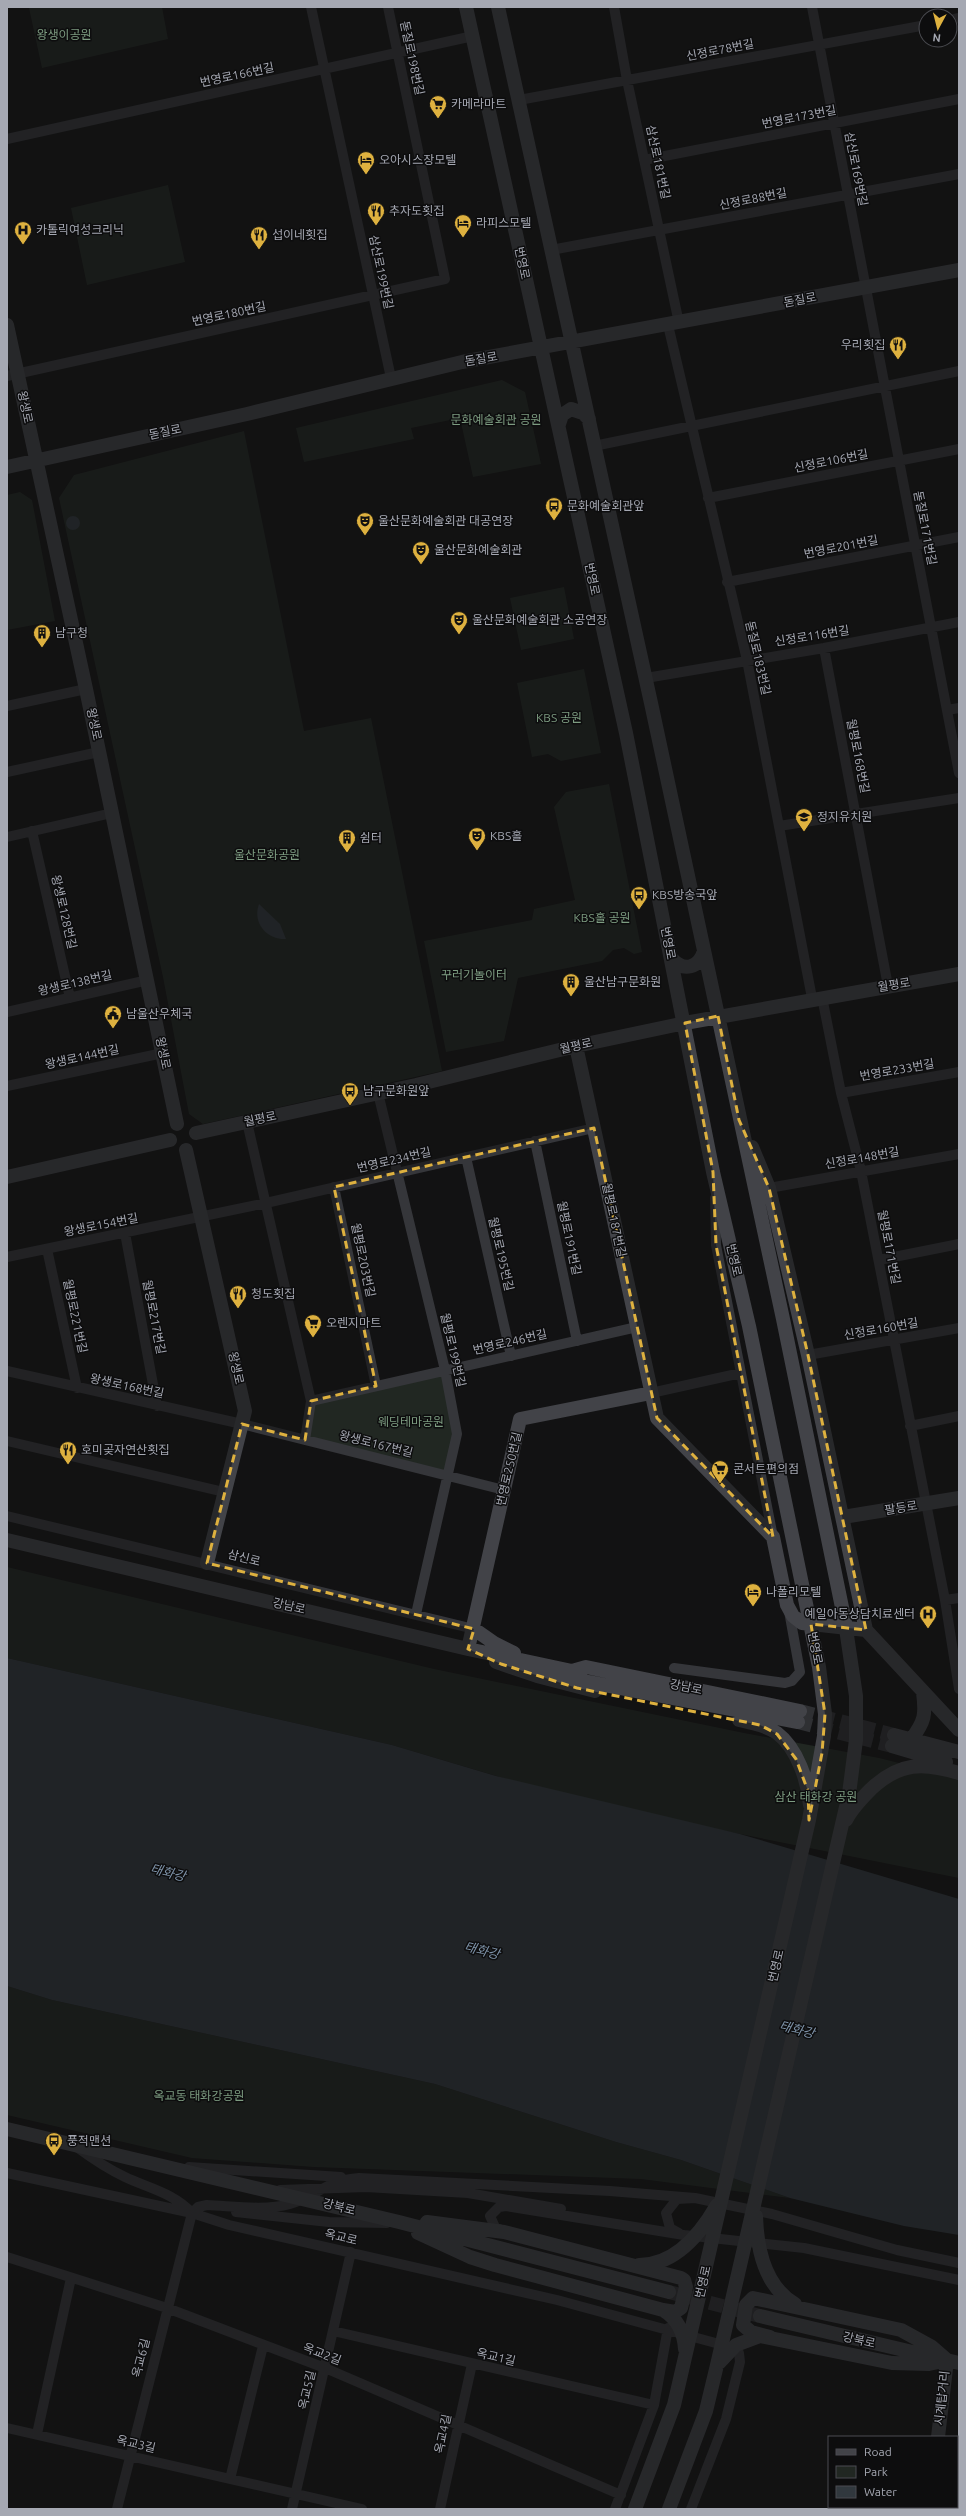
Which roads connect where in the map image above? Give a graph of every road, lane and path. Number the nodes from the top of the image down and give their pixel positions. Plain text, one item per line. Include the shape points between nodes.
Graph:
1 (311, 7) edge
2 (388, 7) edge
3 (466, 7) edge
4 (498, 7) edge
5 (614, 7) edge
6 (812, 7) edge
7 (918, 26) edge
8 (473, 36) junction
9 (819, 45) junction
10 (398, 53) junction
11 (324, 69) junction
12 (627, 80) junction
13 (959, 99) edge
14 (519, 100) junction
15 (834, 123) junction
16 (7, 139) edge
17 (644, 160) junction
18 (959, 174) edge
19 (847, 195) junction
20 (659, 230) junction
21 (551, 250) junction
22 (959, 270) edge
23 (445, 279) joint
24 (865, 288) junction
25 (373, 295) junction
26 (674, 324) junction
27 (7, 325) edge
28 (571, 343) junction
29 (541, 349) junction
30 (959, 371) edge
31 (12, 374) edge
32 (391, 378) junction
33 (884, 386) junction
34 (589, 419) junction
35 (558, 424) junction
36 (691, 426) junction
37 (594, 446) junction
38 (959, 449) edge
39 (36, 460) junction
40 (898, 461) junction
41 (7, 467) edge
42 (708, 498) junction
43 (959, 537) edge
44 (915, 546) junction
45 (728, 582) junction
46 (959, 622) edge
47 (931, 627) junction
48 (824, 648) junction
49 (747, 660) junction
50 (646, 678) junction
51 (86, 688) junction
52 (7, 706) edge
53 (959, 708) edge
54 (947, 710) junction
55 (100, 752) junction
56 (7, 772) edge
57 (959, 773) edge
58 (959, 798) edge
59 (856, 812) junction
60 (112, 813) junction
61 (779, 826) junction
62 (32, 831) junction
63 (7, 837) edge
64 (704, 951) junction
65 (672, 959) junction
66 (959, 974) edge
67 (148, 980) junction
68 (888, 986) junction
69 (70, 998) junction
70 (817, 998) junction
71 (7, 1012) edge
72 (718, 1016) junction
73 (685, 1023) junction
74 (576, 1046) junction
75 (163, 1053) junction
76 (959, 1072) edge
77 (7, 1086) edge
78 (378, 1093) junction
79 (841, 1093) junction
80 (739, 1120) junction
81 (247, 1122) junction
82 (177, 1124) junction
83 (594, 1128) junction
84 (196, 1132) junction
85 (170, 1140) junction
86 (535, 1141) junction
87 (186, 1150) junction
88 (959, 1154) edge
89 (466, 1157) junction
90 (861, 1171) junction
91 (714, 1172) junction
92 (397, 1173) junction
93 (7, 1177) edge
94 (334, 1187) junction
95 (769, 1188) junction
96 (266, 1203) junction
97 (201, 1217) junction
98 (125, 1233) junction
99 (959, 1244) edge
100 (47, 1249) junction
101 (7, 1257) edge
102 (879, 1260) junction
103 (637, 1327) junction
104 (959, 1328) edge
105 (893, 1340) junction
106 (577, 1341) junction
107 (808, 1355) junction
108 (511, 1356) junction
109 (445, 1370) junction
110 (7, 1371) edge
111 (741, 1373) junction
112 (376, 1386) junction
113 (77, 1388) junction
114 (652, 1394) junction
115 (311, 1401) junction
116 (157, 1406) junction
117 (959, 1416) edge
118 (242, 1424) junction
119 (910, 1426) junction
120 (305, 1440) junction
121 (7, 1442) edge
122 (448, 1476) junction
123 (504, 1490) junction
124 (224, 1492) junction
125 (959, 1498) edge
126 (926, 1504) junction
127 (7, 1516) edge
128 (843, 1517) junction
129 (772, 1537) junction
130 (7, 1540) edge
131 (207, 1562) junction
132 (959, 1598) edge
133 (945, 1600) junction
134 (787, 1605) junction
135 (416, 1614) junction
136 (474, 1629) junction
137 (866, 1630) junction
138 (468, 1649) junction
139 (540, 1663) junction
140 (674, 1668) dead end
141 (958, 1678) edge
142 (959, 1689) edge
143 (923, 1692) junction
144 (799, 1716) tunnel mouth
145 (959, 1730) edge
146 (911, 1740) junction
147 (959, 1752) edge
148 (959, 1765) edge
149 (959, 1773) edge
150 (809, 1820) junction
151 (842, 1828) junction
152 (7, 2129) edge
153 (75, 2145) junction
154 (151, 2162) junction
155 (7, 2174) edge
156 (359, 2178) junction
157 (248, 2185) junction
158 (322, 2188) junction
159 (724, 2192) junction
160 (695, 2198) junction
161 (303, 2199) junction
162 (756, 2199) junction
163 (192, 2213) junction
164 (400, 2222) junction
165 (504, 2232) junction
166 (684, 2235) junction
167 (351, 2252) junction
168 (7, 2257) edge
169 (959, 2263) edge
170 (632, 2265) junction
171 (71, 2278) junction
172 (959, 2280) edge
173 (669, 2292) tunnel mouth
174 (167, 2308) junction
175 (802, 2308) junction
176 (663, 2310) junction
177 (760, 2316) tunnel mouth
178 (668, 2328) junction
179 (333, 2331) junction
180 (770, 2337) junction
181 (263, 2346) junction
182 (686, 2358) junction
183 (953, 2361) edge
184 (472, 2364) junction
185 (718, 2365) junction
186 (325, 2368) junction
187 (654, 2405) junction
188 (458, 2425) junction
189 (7, 2428) edge
190 (37, 2434) junction
191 (938, 2436) edge
192 (130, 2456) junction
193 (230, 2479) junction
194 (296, 2494) junction
195 (621, 2495) junction
196 (117, 2509) edge
197 (292, 2509) edge
198 (362, 2509) edge
199 (440, 2509) edge
200 (616, 2509) edge
201 (635, 2509) edge
202 (669, 2509) edge
203 (691, 2509) edge

1 - 11 street, 삼산로199번길
2 - 10 street, 돋질로198번길
3 - 8 main road, 번영로
4 - 14 main road
5 - 12 street, 삼산로181번길
6 - 9 street, 삼산로169번길
7 - 9 street, 신정로78번길
8 - 10 street, 번영로166번길
8 - 29 main road, 번영로
9 - 12 street, 신정로78번길
9 - 15 street, 삼산로169번길
10 - 11 street, 번영로166번길
10 - 23 street, 돋질로198번길
11 - 16 street, 번영로166번길
11 - 25 street, 삼산로199번길
12 - 14 street, 신정로78번길
12 - 17 street, 삼산로181번길
13 - 15 street, 번영로173번길
14 - 21 main road
15 - 17 street, 번영로173번길
15 - 19 street, 삼산로169번길
17 - 20 street, 삼산로181번길
18 - 19 street, 신정로88번길
19 - 20 street, 신정로88번길
19 - 24 street, 삼산로169번길
20 - 21 street, 신정로88번길
20 - 26 street, 삼산로181번길
21 - 28 main road
22 - 24 main road, 돋질로
23 - 25 street, 번영로180번길
24 - 26 main road, 돋질로
24 - 33 street, 돋질로171번길
25 - 31 street, 번영로180번길
25 - 32 street, 삼산로199번길
26 - 28 main road, 돋질로
26 - 36 street, 돋질로183번길
27 - 31 main road, 왕생로
28 - 29 main road, 돋질로
28 - 34 main road
29 - 32 main road, 돋질로
29 - 35 main road, 번영로
30 - 33 street
31 - 39 main road, 왕생로
32 - 39 main road, 돋질로 via 247,414
33 - 36 street
33 - 40 street, 돋질로171번길
34 - 35 main road via 583,413 571,409 562,415
34 - 37 main road
35 - 65 main road, 번영로 via 626,733
36 - 37 street
36 - 42 street, 돋질로183번길
37 - 50 main road
38 - 40 street, 신정로106번길
39 - 41 main road, 돋질로
39 - 51 main road, 왕생로
40 - 42 street, 신정로106번길
40 - 44 street, 돋질로171번길
42 - 45 street, 돋질로183번길
43 - 44 street, 번영로201번길
44 - 45 street, 번영로201번길
44 - 47 street, 돋질로171번길
45 - 49 street, 돋질로183번길
46 - 47 street, 신정로116번길
47 - 48 street, 신정로116번길
47 - 54 street, 돋질로171번길
48 - 49 street, 신정로116번길
48 - 59 street, 월평로168번길
49 - 50 street, 신정로116번길
49 - 61 street, 돋질로183번길
50 - 64 main road
51 - 52 street
51 - 55 main road, 왕생로
53 - 54 street
54 - 57 street, 돋질로171번길
55 - 56 street
55 - 60 main road, 왕생로
58 - 59 street
59 - 61 street
59 - 68 street, 월평로168번길
60 - 62 street
60 - 67 main road, 왕생로
61 - 70 street, 돋질로183번길
62 - 63 street
62 - 69 street, 왕생로128번길
64 - 65 main road via 702,959 690,968 683,967
64 - 72 main road
65 - 73 main road, 번영로
66 - 68 main road, 월평로
67 - 69 street, 왕생로138번길
67 - 75 main road, 왕생로
68 - 70 main road, 월평로
69 - 71 street, 왕생로138번길
70 - 72 main road, 월평로
70 - 79 street, 월평로171번길
72 - 73 main road, 월평로
72 - 80 main road
73 - 74 main road, 월평로
73 - 91 main road, 번영로
74 - 78 main road, 월평로
74 - 83 main road, 월평로187번길
75 - 77 street, 왕생로144번길
75 - 82 main road, 왕생로
76 - 79 street, 번영로233번길
78 - 81 main road, 월평로
78 - 92 street, 월평로199번길
79 - 90 street, 월평로171번길
80 - 95 main road
80 - 151 main road via 845,1622 856,1696 856,1740
81 - 84 main road, 월평로
81 - 96 street
82 - 84 main road via 188,1124
82 - 85 main road via 171,1130
83 - 86 street, 번영로234번길
83 - 103 main road, 월평로187번길
84 - 87 main road via 196,1142
85 - 87 main road via 175,1147
85 - 93 main road
86 - 89 street, 번영로234번길
86 - 106 street, 월평로191번길
87 - 97 main road, 왕생로
88 - 90 street, 신정로148번길
89 - 92 street, 번영로234번길
89 - 108 street, 월평로195번길
90 - 95 street, 신정로148번길
90 - 102 street, 월평로171번길
91 - 111 street via 716,1245
91 - 150 main road, 번영로 via 789,1513 824,1696 822,1753
92 - 94 street, 번영로234번길
92 - 109 street, 월평로199번길
94 - 96 street, 번영로234번길
94 - 112 street, 월평로203번길
95 - 107 main road
96 - 97 street, 번영로234번길
96 - 115 street
97 - 98 street, 왕생로154번길
97 - 118 main road, 왕생로 via 245,1411
98 - 100 street, 왕생로154번길
98 - 116 street, 월평로217번길
99 - 102 street
100 - 101 street, 왕생로154번길
100 - 113 street, 월평로221번길
102 - 105 street, 월평로171번길
103 - 106 street, 번영로246번길
103 - 114 main road, 월평로187번길
104 - 105 street, 신정로160번길
105 - 107 street, 신정로160번길
105 - 119 street, 월평로171번길
106 - 108 street, 번영로246번길
107 - 128 main road
108 - 109 street, 번영로246번길
109 - 112 street, 번영로246번길
109 - 122 street, 월평로199번길 via 457,1434
110 - 113 street, 왕생로168번길
111 - 114 street, 번영로250번길
111 - 129 street
112 - 115 street, 번영로246번길
113 - 116 street, 왕생로168번길
114 - 123 main road, 번영로250번길 via 520,1419
114 - 129 main road via 657,1418
115 - 120 street
116 - 118 street, 왕생로168번길
117 - 119 street
118 - 120 street, 왕생로167번길
118 - 124 main road, 왕생로
119 - 126 street, 월평로171번길
120 - 122 street, 왕생로167번길
121 - 124 street
122 - 123 street, 왕생로167번길
122 - 135 street, 월평로199번길
123 - 136 main road, 번영로250번길
124 - 131 main road, 왕생로
125 - 126 main road, 팔등로
126 - 128 main road, 팔등로
126 - 133 street, 월평로171번길
127 - 131 street, 삼신로
128 - 137 main road
129 - 134 main road
130 - 138 main road, 강남로
131 - 135 street, 삼신로
132 - 133 street
133 - 141 street, 월평로171번길
134 - 137 main road via 793,1616 802,1623
134 - 140 street via 800,1672 792,1681 785,1683
135 - 136 street, 삼신로
136 - 138 main road, 번영로250번길
136 - 139 main road via 511,1652
137 - 143 main road
138 - 139 main road, 강남로
138 - 150 main road via 529,1674 577,1688 760,1725 777,1734 796,1759 808,1791
139 - 144 main road, 강남로 via 572,1671 586,1666
141 - 142 street, 월평로171번길
143 - 145 main road
143 - 146 main road via 925,1716
146 - 147 main road
146 - 148 main road via 893,1741
149 - 151 main road via 936,1767 901,1768 877,1783 857,1804
150 - 159 main road, 번영로
151 - 162 main road
152 - 153 main road, 강북로
153 - 154 main road, 강북로
153 - 163 street via 106,2168 171,2196 183,2203
154 - 156 street
154 - 157 main road, 강북로
155 - 163 street, 옥교로
156 - 158 street via 343,2179
156 - 160 street
157 - 158 street via 280,2190
157 - 161 main road, 강북로
158 - 161 street
158 - 166 street via 366,2187 486,2195
159 - 170 main road via 705,2223 684,2247 654,2263
159 - 182 main road, 번영로
160 - 166 street via 676,2199 666,2213 670,2228
160 - 169 street via 772,2214 897,2250
161 - 163 street via 279,2206 207,2205 198,2207
161 - 164 main road, 강북로
162 - 175 main road via 758,2232 767,2272 778,2290
162 - 185 main road
163 - 164 street via 248,2213 351,2223
163 - 167 street, 옥교로 via 229,2225
163 - 174 street, 옥교6길
164 - 165 main road via 452,2224
164 - 173 main road, 강북로
164 - 176 main road via 440,2244 495,2265
165 - 166 street via 495,2227 490,2216 499,2207 506,2206
165 - 170 main road
166 - 172 street via 804,2248
167 - 178 street, 옥교로
167 - 179 street, 옥교5길
168 - 171 street, 옥교2길
170 - 176 main road via 684,2280 686,2287 681,2308 675,2312
171 - 174 street, 옥교2길
171 - 190 street
174 - 181 street, 옥교2길
174 - 192 street, 옥교6길
175 - 180 main road via 758,2298 749,2301 743,2326 751,2332
175 - 183 main road via 901,2330 932,2346
176 - 182 main road via 681,2329
177 - 183 main road, 강북로
178 - 187 street
178 - 203 street, 옥교로 via 734,2348 739,2352 740,2362 726,2419
179 - 184 street, 옥교1길
179 - 186 street, 옥교5길
180 - 183 main road via 892,2363 929,2364
180 - 185 main road via 760,2336 744,2340 729,2350
181 - 186 street, 옥교2길
181 - 193 street
182 - 201 main road, 번영로 via 674,2404
183 - 191 main road, 시계탑거리
184 - 187 street, 옥교1길
184 - 188 street, 옥교4길
185 - 202 main road via 706,2411
186 - 188 street, 옥교2길
186 - 194 street, 옥교5길
187 - 195 street
188 - 195 street, 옥교2길
188 - 199 street, 옥교4길
189 - 190 street, 옥교3길
190 - 192 street, 옥교3길
192 - 193 street, 옥교3길
192 - 196 street, 옥교6길
193 - 194 street, 옥교3길
194 - 197 street, 옥교5길
194 - 198 street, 옥교3길
195 - 200 street

